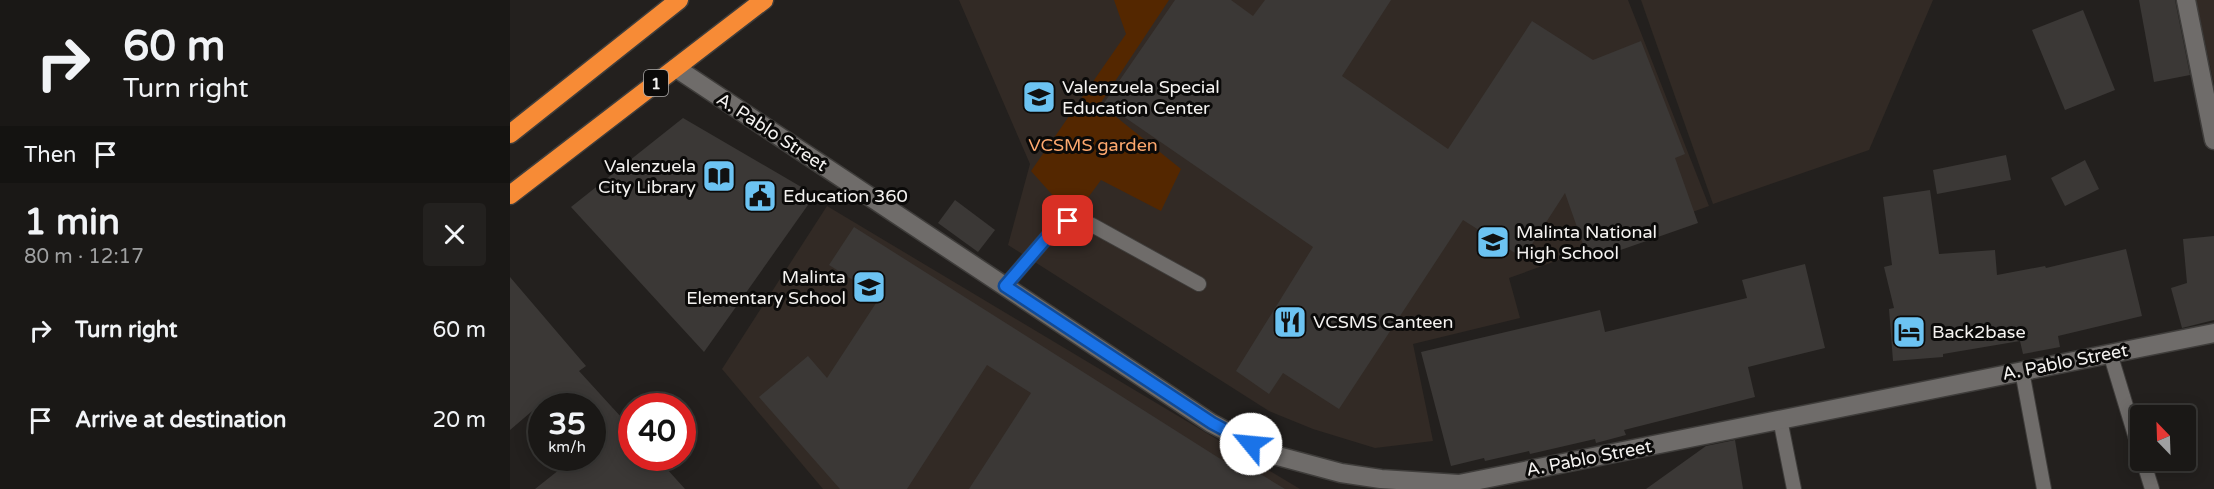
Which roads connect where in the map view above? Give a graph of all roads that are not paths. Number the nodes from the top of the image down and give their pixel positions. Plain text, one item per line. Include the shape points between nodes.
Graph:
1 (679, 0) edge
2 (765, 0) edge
3 (2186, 0) edge
4 (676, 68) junction
5 (513, 131) edge
6 (2214, 140) edge
7 (510, 195) edge
8 (1199, 284) dead end
9 (1005, 286) junction
10 (2214, 333) edge
11 (2110, 353) junction
12 (2022, 370) junction
13 (1780, 419) junction
14 (2130, 419) edge
15 (2146, 471) edge
16 (1459, 486) edge
17 (1794, 489) edge
18 (2044, 489) edge
19 (2152, 489) edge

1 - 5 highway
2 - 4 highway, 1
3 - 6 street
4 - 7 highway, 1
4 - 9 street, A. Pablo Street
8 - 9 lane via 1092,225 1068,221 1055,228
9 - 16 street, A. Pablo Street via 1212,423 1270,454 1341,473
10 - 11 street, A. Pablo Street
11 - 12 street, A. Pablo Street
11 - 14 lane
12 - 13 street, A. Pablo Street
12 - 18 lane
13 - 16 street, A. Pablo Street
13 - 17 lane
15 - 19 lane

